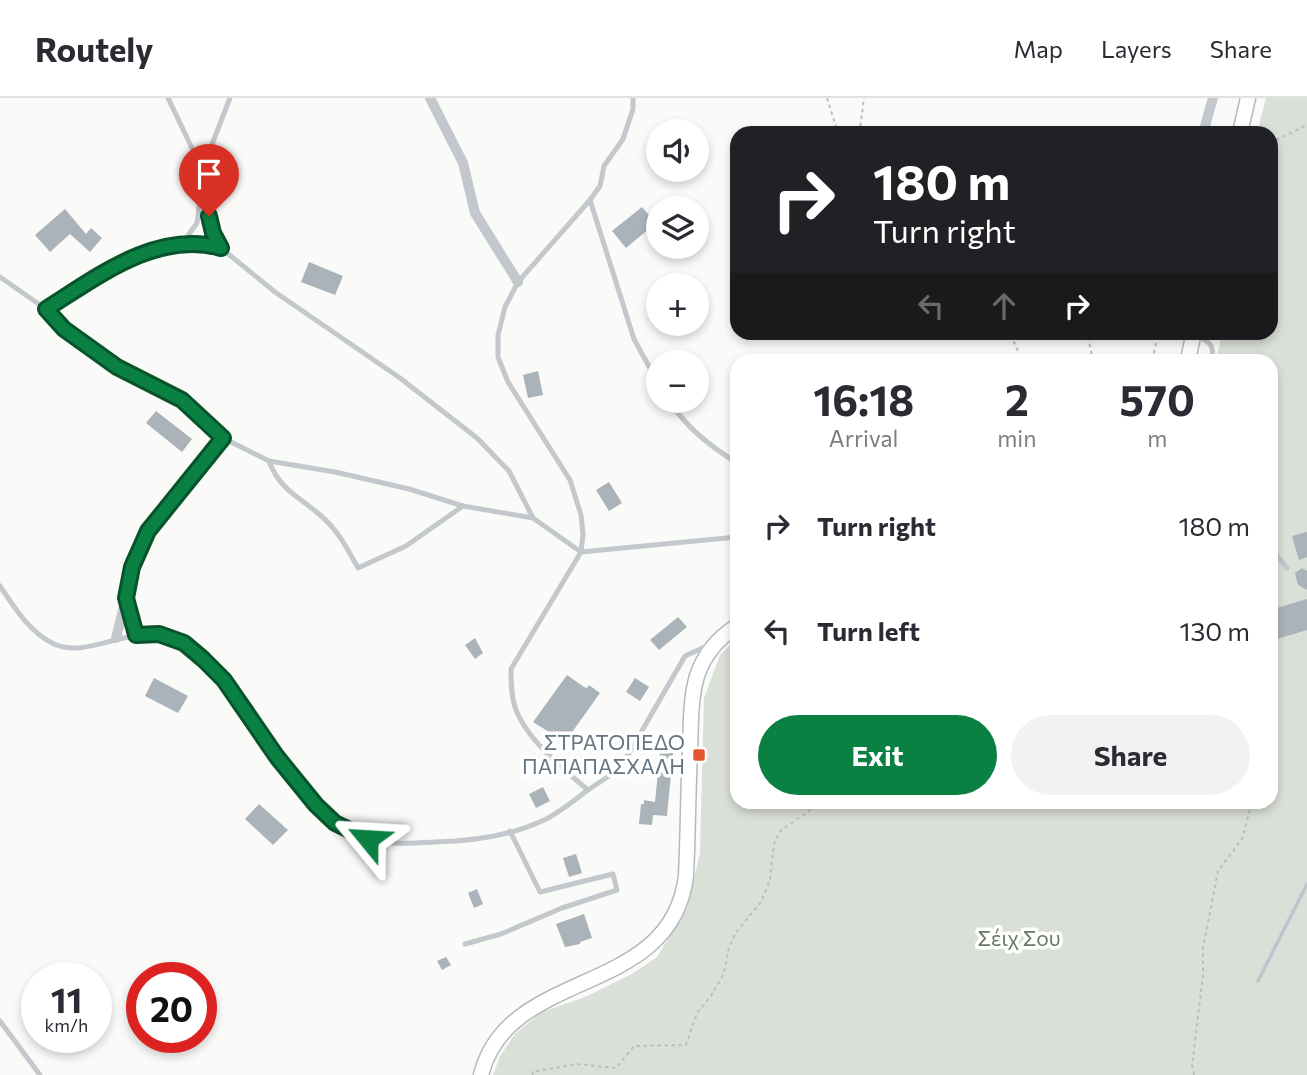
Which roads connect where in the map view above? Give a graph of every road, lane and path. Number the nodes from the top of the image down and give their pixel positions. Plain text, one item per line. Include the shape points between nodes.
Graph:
1 (168, 98) edge
2 (230, 98) edge
3 (430, 98) edge
4 (634, 98) edge
5 (827, 98) edge
6 (864, 98) edge
7 (1213, 98) edge
8 (1248, 98) edge
9 (1307, 125) edge
10 (836, 126) edge
11 (860, 126) edge
12 (1205, 126) edge
13 (1242, 126) edge
14 (1278, 139) edge
15 (202, 169) junction
16 (590, 200) junction
17 (170, 246) junction
18 (221, 248) junction
19 (0, 277) edge
20 (518, 282) junction
21 (46, 309) junction
22 (646, 361) edge
23 (678, 413) edge
24 (223, 438) junction
25 (730, 459) edge
26 (269, 461) junction
27 (463, 506) junction
28 (533, 518) junction
29 (730, 538) edge
30 (581, 552) junction
31 (1278, 557) edge
32 (1287, 568) dead end
33 (0, 586) edge
34 (126, 598) junction
35 (730, 632) edge
36 (136, 635) junction
37 (116, 638) junction
38 (718, 641) junction
39 (588, 790) junction
40 (812, 809) edge
41 (1250, 809) edge
42 (510, 831) junction
43 (465, 944) dead end
44 (0, 1020) edge
45 (40, 1075) edge
46 (481, 1075) edge
47 (533, 1075) edge
48 (1194, 1075) edge

1 - 15 lane
2 - 15 lane
3 - 20 street via 463,163 475,213
4 - 16 lane via 623,139 604,166 600,186
5 - 10 path
6 - 11 path
7 - 12 street
8 - 13 main road
9 - 14 path
15 - 17 lane via 197,223 187,237
15 - 18 lane via 213,233
16 - 20 lane
16 - 22 lane via 634,339
17 - 18 street
17 - 21 lane via 104,272
18 - 28 lane via 477,438 509,471
19 - 21 lane
20 - 30 lane via 505,307 498,357 508,382 570,480 581,515
21 - 24 street via 64,329 117,367 182,400
23 - 25 lane via 707,444
24 - 26 lane
24 - 34 lane via 148,531 132,567
26 - 27 lane via 385,483
26 - 27 lane via 285,489 341,537 358,568 406,546
27 - 28 lane
28 - 30 lane
29 - 30 lane
30 - 39 lane via 511,669 511,685 516,709 532,735
31 - 32 lane
33 - 37 lane via 17,612 54,644 77,649
34 - 36 lane
34 - 37 street
35 - 38 main road
36 - 37 lane
36 - 42 lane via 159,634 184,643 203,659 224,680 316,805 350,831 368,839 421,842 464,841
38 - 39 lane via 685,656 628,755
38 - 46 main road via 700,669 694,693 685,883 668,924 650,946 629,960 515,1018 493,1045
39 - 42 lane via 544,820
40 - 47 path via 780,831 761,902 737,931 724,973 697,1013 686,1045 634,1046 616,1068 577,1064
41 - 48 path via 1241,839 1218,871 1203,948
42 - 43 lane via 540,892 613,874 617,890
44 - 45 lane

